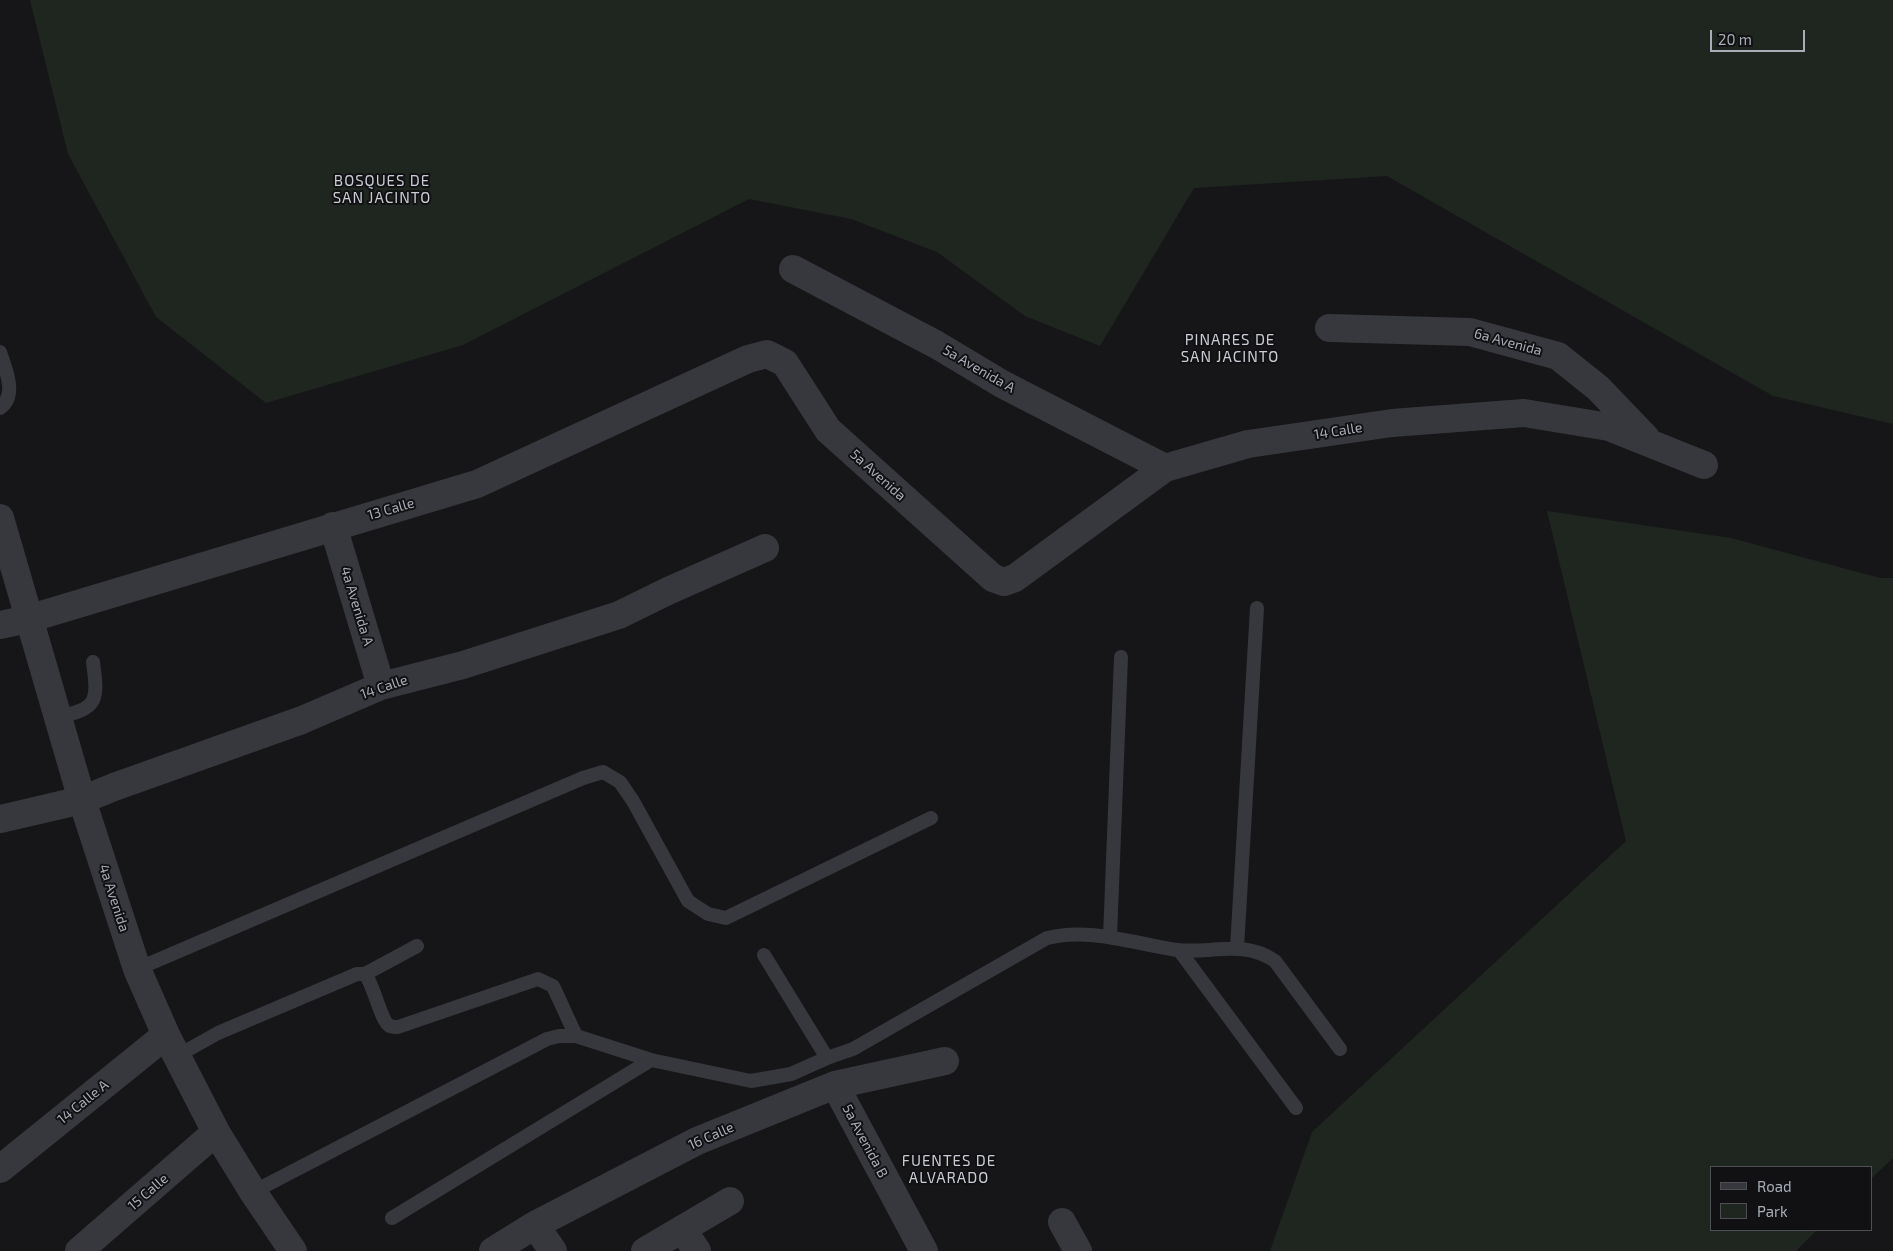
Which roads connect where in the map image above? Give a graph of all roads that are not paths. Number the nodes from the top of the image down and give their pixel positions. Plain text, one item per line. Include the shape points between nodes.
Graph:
1 (793, 269) dead end
2 (1329, 328) dead end
3 (0, 352) edge
4 (767, 354) joint
5 (0, 408) edge
6 (1652, 445) junction
7 (1704, 465) dead end
8 (1165, 468) junction
9 (0, 518) edge
10 (333, 526) junction
11 (765, 548) dead end
12 (1004, 582) joint
13 (1257, 608) dead end
14 (28, 619) junction
15 (0, 626) edge
16 (1122, 657) dead end
17 (93, 662) dead end
18 (381, 686) junction
19 (57, 717) junction
20 (82, 800) junction
21 (930, 818) dead end
22 (0, 819) edge
23 (1110, 937) junction
24 (417, 946) dead end
25 (1237, 948) junction
26 (1179, 950) junction
27 (764, 955) dead end
28 (137, 969) junction
29 (365, 974) junction
30 (576, 1036) junction
31 (171, 1045) junction
32 (1340, 1049) dead end
33 (827, 1058) junction
34 (651, 1060) junction
35 (945, 1061) dead end
36 (835, 1085) junction
37 (1296, 1108) dead end
38 (216, 1132) junction
39 (0, 1169) edge
40 (253, 1192) junction
41 (730, 1201) dead end
42 (392, 1218) dead end
43 (1062, 1222) dead end
44 (535, 1225) junction
45 (689, 1240) edge
46 (79, 1251) edge
47 (292, 1251) edge
48 (493, 1251) edge
49 (553, 1251) edge
50 (645, 1251) edge
51 (924, 1251) edge
52 (1078, 1251) edge

1 - 8 street, 5a Avenida A via 937,345 1002,384
2 - 6 street, 6a Avenida via 1470,332 1558,356 1598,388
3 - 5 lane via 10,381 9,393
4 - 10 street, 13 Calle via 748,359 477,484
4 - 12 street, 5a Avenida via 785,363 828,430 992,578
6 - 7 street, 14 Calle
6 - 8 street, 14 Calle via 1610,428 1524,413 1392,423 1258,443
8 - 12 street, 14 Calle via 1015,578
9 - 14 street, 4a Avenida
10 - 14 street, 13 Calle
10 - 18 street, 4a Avenida A
11 - 18 street, 14 Calle via 619,615 463,665
13 - 25 lane
14 - 15 street, 13 Calle
14 - 19 street, 4a Avenida
16 - 23 lane
17 - 19 lane via 95,699 74,714
18 - 20 street, 14 Calle via 302,720
19 - 20 street, 4a Avenida
20 - 22 street, 14 Calle
20 - 28 street, 4a Avenida
21 - 28 lane via 726,918 708,914 688,901 620,782 603,772
23 - 26 lane
23 - 33 lane via 1065,934 1048,938 853,1049
24 - 29 lane
25 - 26 lane
25 - 32 lane via 1263,953 1275,960
26 - 37 lane
27 - 33 lane
28 - 31 street, 4a Avenida
29 - 30 lane via 371,981 385,1021 398,1027 538,979 553,986
29 - 31 lane via 357,974 218,1033
30 - 34 lane
30 - 40 lane via 548,1038
31 - 38 street, 4a Avenida
31 - 39 street, 14 Calle A
33 - 34 lane via 791,1074 751,1081
34 - 42 lane
35 - 36 street, 16 Calle
36 - 44 street, 16 Calle via 697,1141
36 - 51 street, 5a Avenida B
38 - 40 street, 4a Avenida
38 - 46 street, 15 Calle
40 - 47 street, 4a Avenida
41 - 45 street
43 - 52 street
44 - 48 street, 16 Calle
44 - 49 street
45 - 50 street

